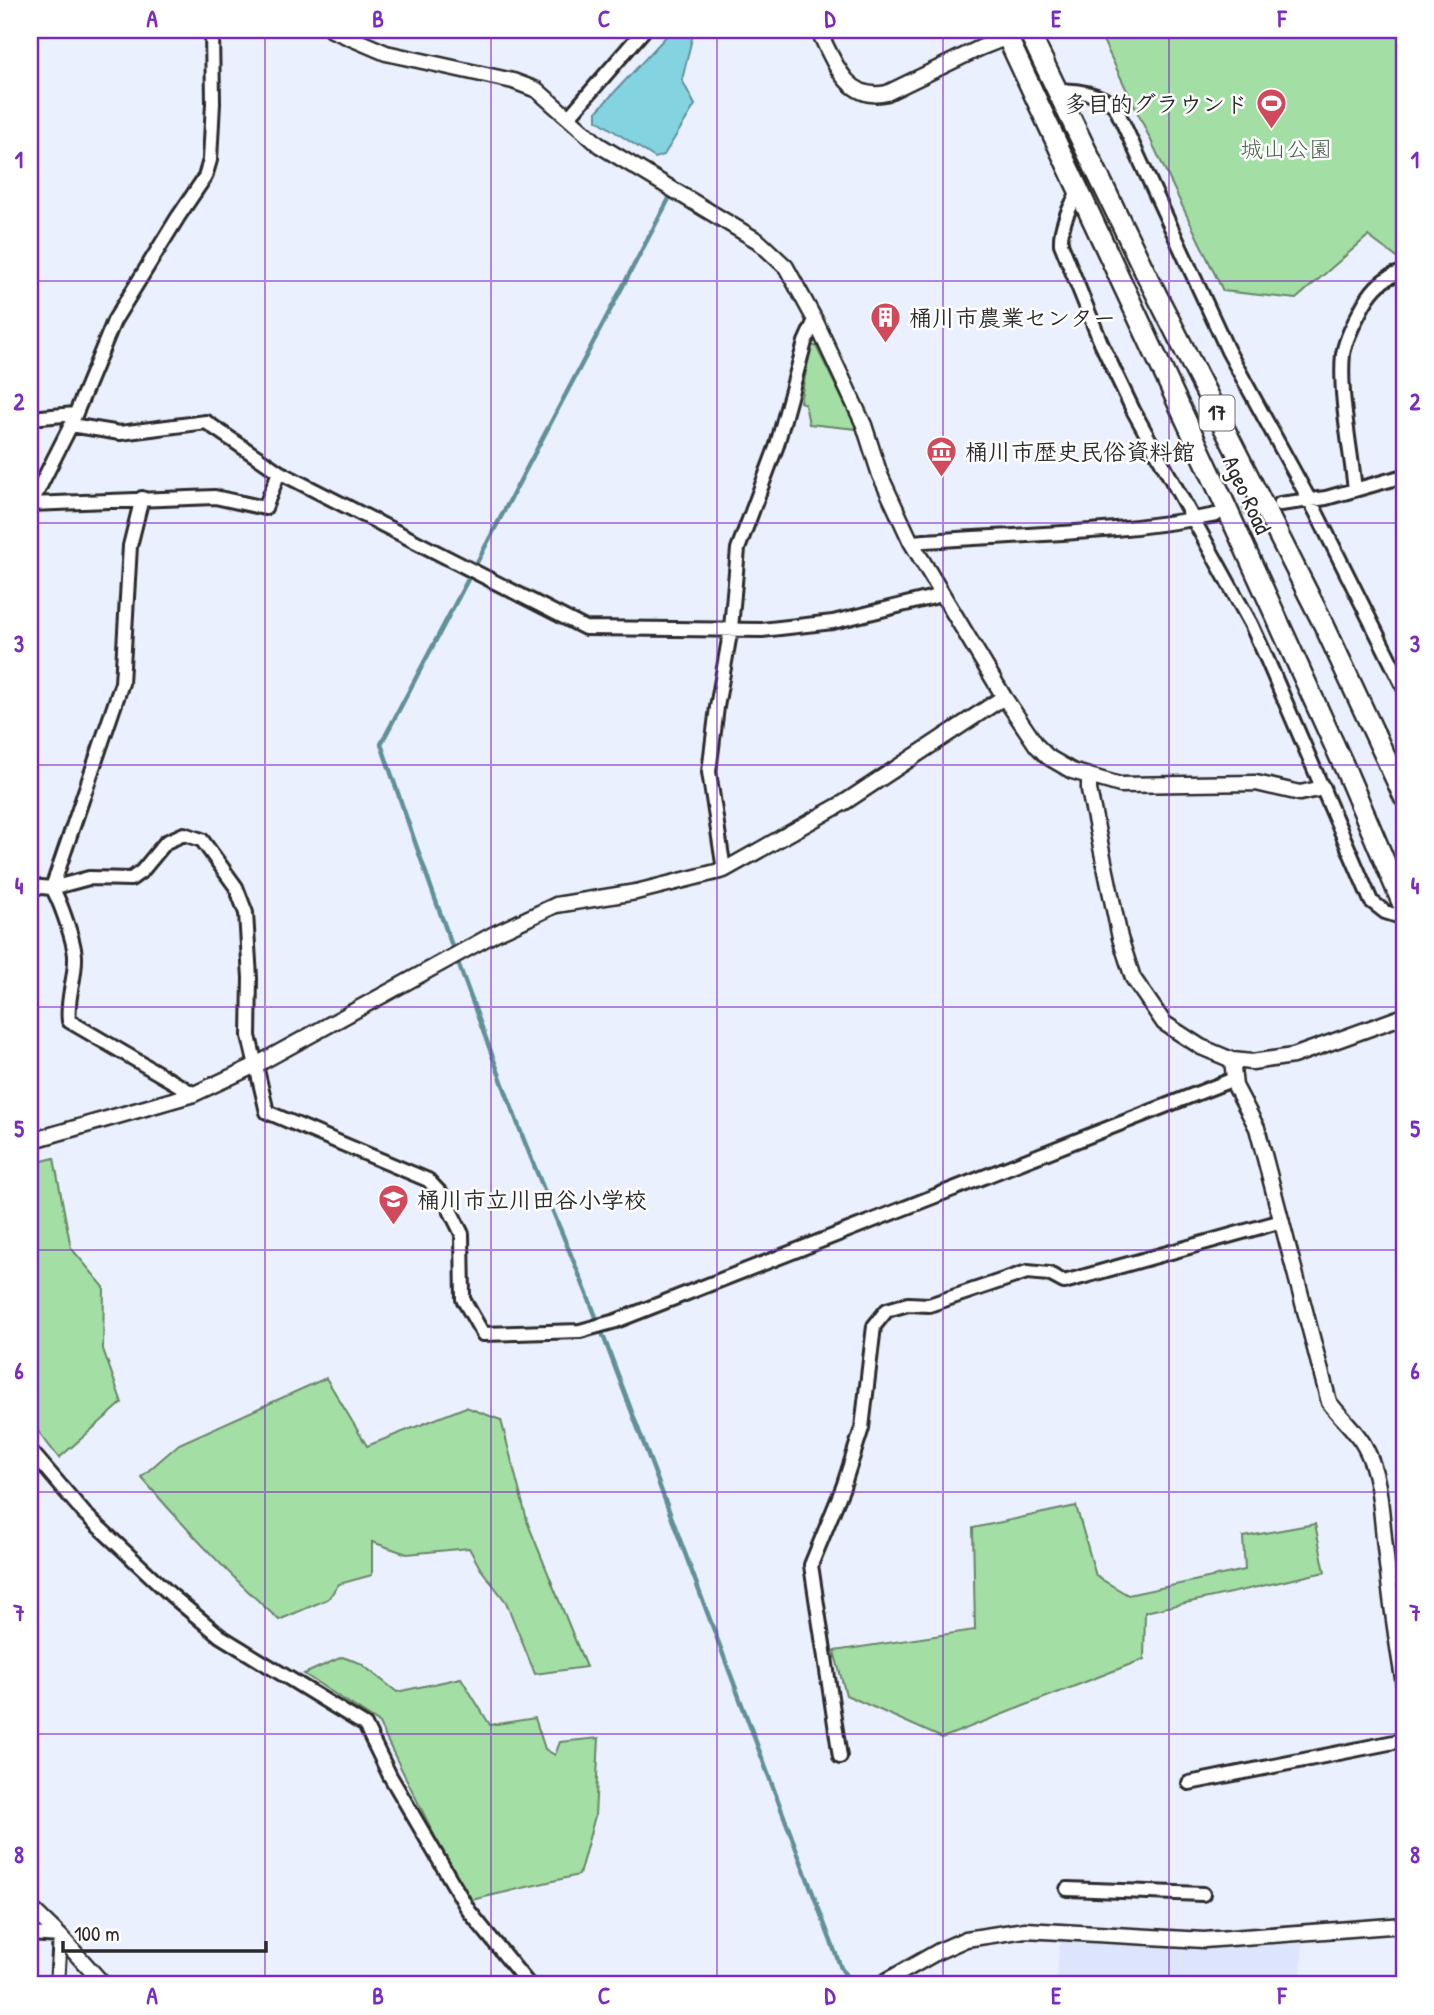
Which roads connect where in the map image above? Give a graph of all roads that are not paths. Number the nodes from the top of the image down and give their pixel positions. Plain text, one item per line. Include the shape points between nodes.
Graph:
1 (212, 30) edge
2 (332, 30) edge
3 (644, 30) edge
4 (818, 30) edge
5 (1016, 32) edge
6 (1057, 90) junction
7 (568, 118) junction
8 (1078, 193) junction
9 (1404, 277) edge
10 (815, 320) junction
11 (30, 418) edge
12 (73, 419) junction
13 (279, 472) junction
14 (1404, 476) edge
15 (1355, 490) junction
16 (142, 498) junction
17 (1309, 499) junction
18 (30, 504) edge
19 (1280, 504) tunnel mouth
20 (1216, 515) tunnel mouth
21 (1193, 519) junction
22 (911, 542) junction
23 (942, 596) junction
24 (731, 628) junction
25 (1404, 688) edge
26 (1004, 697) junction
27 (1089, 778) junction
28 (1323, 788) junction
29 (1404, 797) edge
30 (724, 870) junction
31 (30, 887) edge
32 (52, 888) junction
33 (1404, 907) edge
34 (1404, 918) edge
35 (1404, 1016) edge
36 (1232, 1060) junction
37 (256, 1065) junction
38 (1234, 1079) junction
39 (194, 1094) junction
40 (30, 1141) edge
41 (1282, 1221) junction
42 (30, 1450) edge
43 (1404, 1684) edge
44 (1404, 1740) edge
45 (840, 1756) dead end
46 (1189, 1783) dead end
47 (1067, 1889) dead end
48 (1203, 1894) dead end
49 (30, 1907) edge
50 (1404, 1925) edge
51 (30, 1934) edge
52 (60, 1936) junction
53 (57, 1985) edge
54 (104, 1985) edge
55 (529, 1985) edge
56 (879, 1985) edge

1 - 12 street via 213,103 205,177 114,321
2 - 7 street via 386,53 513,81 537,90
3 - 7 street
4 - 5 street via 848,84 873,95 887,93
5 - 6 highway, Ageo Road / 17
5 - 8 highway, Ageo Road / 17
6 - 17 street via 1072,89 1115,106 1228,351
6 - 29 highway, Ageo Road / 17 via 1324,625
7 - 10 street via 599,145 771,251 786,267
8 - 21 street via 1060,235 1065,257 1133,410
8 - 33 highway, Ageo Road / 17 via 1347,773
9 - 15 street via 1399,273 1389,276 1370,294 1346,342 1343,377
10 - 22 street
10 - 24 street via 777,445 738,549
11 - 12 street
12 - 13 street via 120,433 206,422
12 - 18 street
13 - 16 street via 265,508 215,497
13 - 24 street via 585,628
14 - 15 street
15 - 17 street
16 - 18 street
16 - 32 street via 130,546 122,683
17 - 19 street
17 - 25 street
20 - 21 street
21 - 22 street via 1105,531
21 - 28 street via 1251,624
22 - 23 street
23 - 24 street via 833,622 762,630
23 - 26 street
24 - 30 street via 709,772
26 - 27 street via 1048,757
26 - 30 street via 845,802
27 - 28 street via 1120,785 1256,783 1300,793
27 - 36 street via 1120,939 1133,978 1164,1023
28 - 34 street via 1371,901
30 - 37 street via 636,892 556,905 494,934
31 - 32 street
32 - 37 street via 89,878 131,879 166,842 184,834 202,840 236,887 246,913 249,1036
32 - 39 street via 75,955 69,1021
35 - 36 street via 1293,1056
36 - 38 street
37 - 38 street via 267,1112 428,1180 443,1196 462,1234 463,1299 483,1334 580,1331 616,1321
37 - 39 street
38 - 41 street via 1257,1128
39 - 40 street
41 - 43 street via 1329,1402 1366,1448 1376,1476
41 - 45 street via 1064,1282 1049,1273 1027,1272 929,1305 887,1310 874,1326 862,1428 811,1565
42 - 55 street via 85,1513 220,1636 365,1725 469,1911
44 - 46 street
47 - 48 street
49 - 52 street
50 - 56 street via 1204,1940 1025,1930 966,1939
51 - 52 street
52 - 53 street
52 - 54 street

